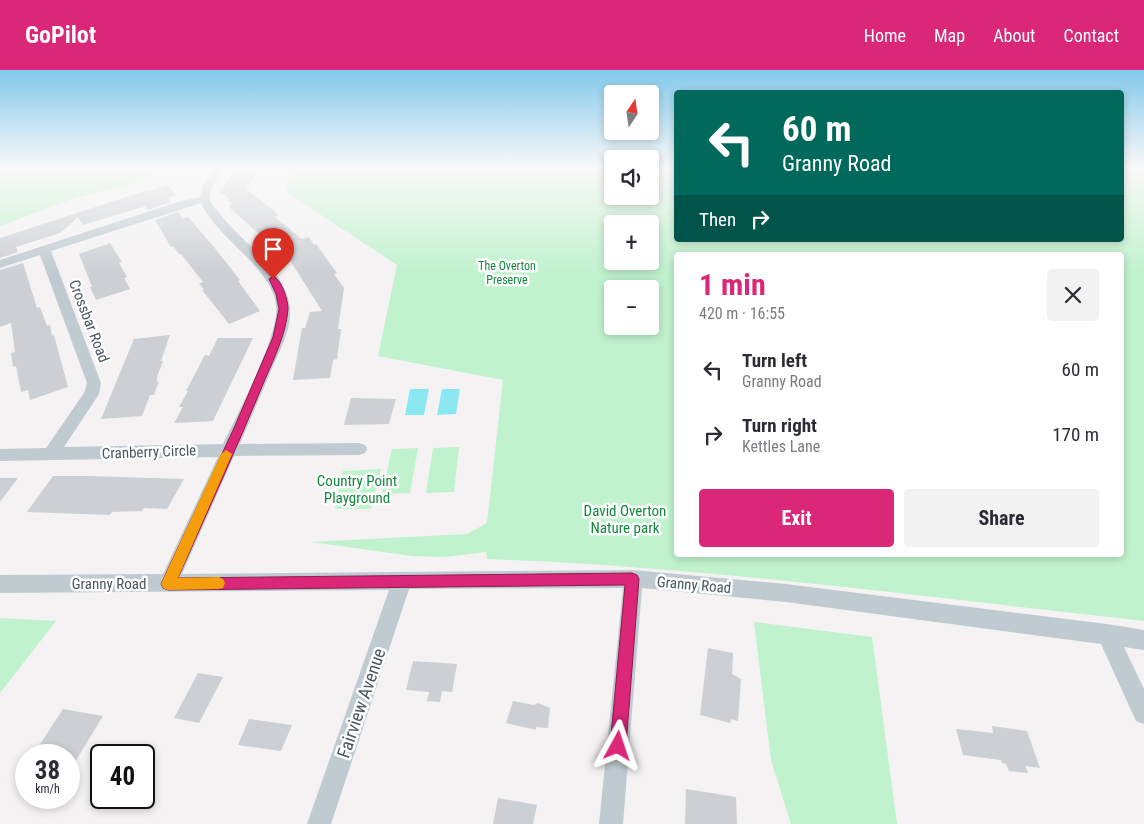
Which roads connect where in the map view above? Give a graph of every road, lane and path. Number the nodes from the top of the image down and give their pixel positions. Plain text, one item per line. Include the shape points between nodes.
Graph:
1 (184, 203) edge
2 (208, 203) edge
3 (44, 249) junction
4 (0, 264) edge
5 (359, 449) dead end
6 (229, 450) junction
7 (0, 454) edge
8 (51, 454) junction
9 (632, 579) junction
10 (402, 581) junction
11 (0, 584) edge
12 (168, 584) junction
13 (1107, 634) junction
14 (1144, 640) edge
15 (1144, 712) edge
16 (319, 824) edge
17 (611, 824) edge

1 - 3 street
2 - 6 street via 220,224 273,279 281,294 283,309 278,337
3 - 4 street
3 - 8 street, Crossbar Road via 94,383 91,394
5 - 6 street, Cranberry Circle
6 - 8 street, Cranberry Circle
6 - 12 street
7 - 8 street, Cranberry Circle
9 - 10 street, Granny Road
9 - 13 street, Granny Road via 786,593
9 - 17 street
10 - 12 street, Granny Road
10 - 16 street, Fairview Avenue
11 - 12 street, Granny Road
13 - 14 street, Granny Road
13 - 15 street

